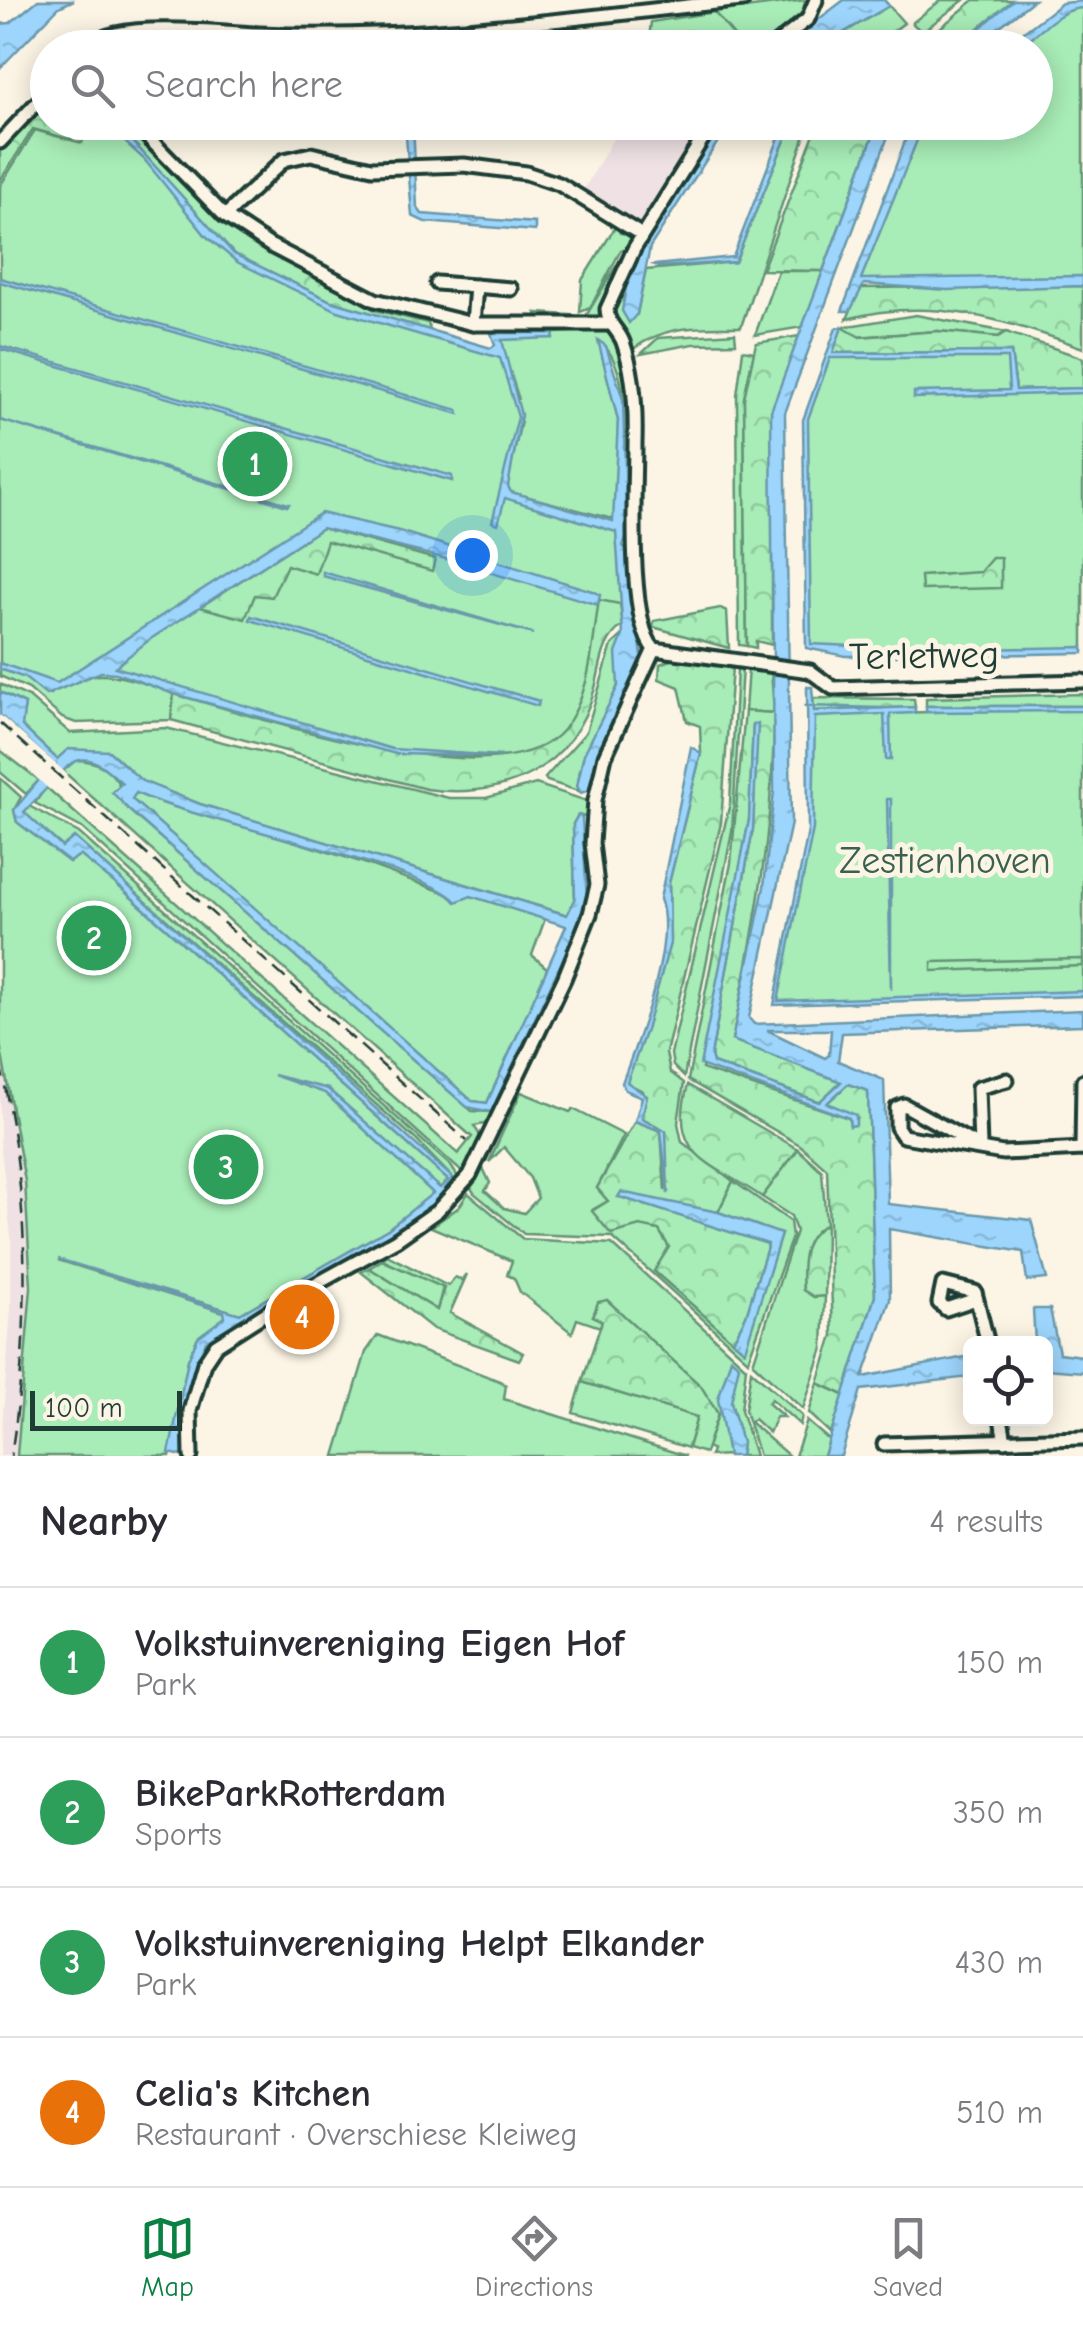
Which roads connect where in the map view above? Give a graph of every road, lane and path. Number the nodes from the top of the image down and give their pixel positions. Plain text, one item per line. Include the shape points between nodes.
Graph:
1 (744, 0) edge
2 (816, 0) edge
3 (482, 30) edge
4 (794, 30) edge
5 (30, 111) edge
6 (151, 140) edge
7 (703, 140) edge
8 (0, 142) edge
9 (225, 216) junction
10 (642, 235) junction
11 (436, 283) dead end
12 (476, 286) junction
13 (511, 289) dead end
14 (472, 324) junction
15 (610, 324) junction
16 (654, 649) junction
17 (1083, 681) edge
18 (1006, 1080) dead end
19 (1083, 1081) edge
20 (980, 1147) junction
21 (1083, 1149) edge
22 (976, 1299) dead end
23 (986, 1336) edge
24 (1002, 1426) edge
25 (1083, 1438) edge
26 (1005, 1441) junction
27 (884, 1444) dead end
28 (911, 1450) edge
29 (191, 1456) edge

1 - 3 street
2 - 4 street
5 - 8 street
6 - 9 street
7 - 10 street
9 - 10 street via 274,168 311,154 372,168 493,167 542,177
9 - 14 street via 375,300
10 - 15 street via 609,300
11 - 12 street
12 - 13 street
12 - 14 street
14 - 15 street
15 - 16 street via 623,343 634,397 634,544 643,628
16 - 17 street, Terletweg via 797,669 833,688
16 - 29 street via 606,756 594,800 597,885 586,924 470,1175 438,1211 396,1240 216,1345 190,1411
18 - 20 street via 978,1088
19 - 21 street
20 - 20 street via 922,1113 897,1108 902,1136
20 - 21 street via 1003,1153
22 - 23 street
24 - 26 street
25 - 26 street
26 - 28 street
27 - 28 street

